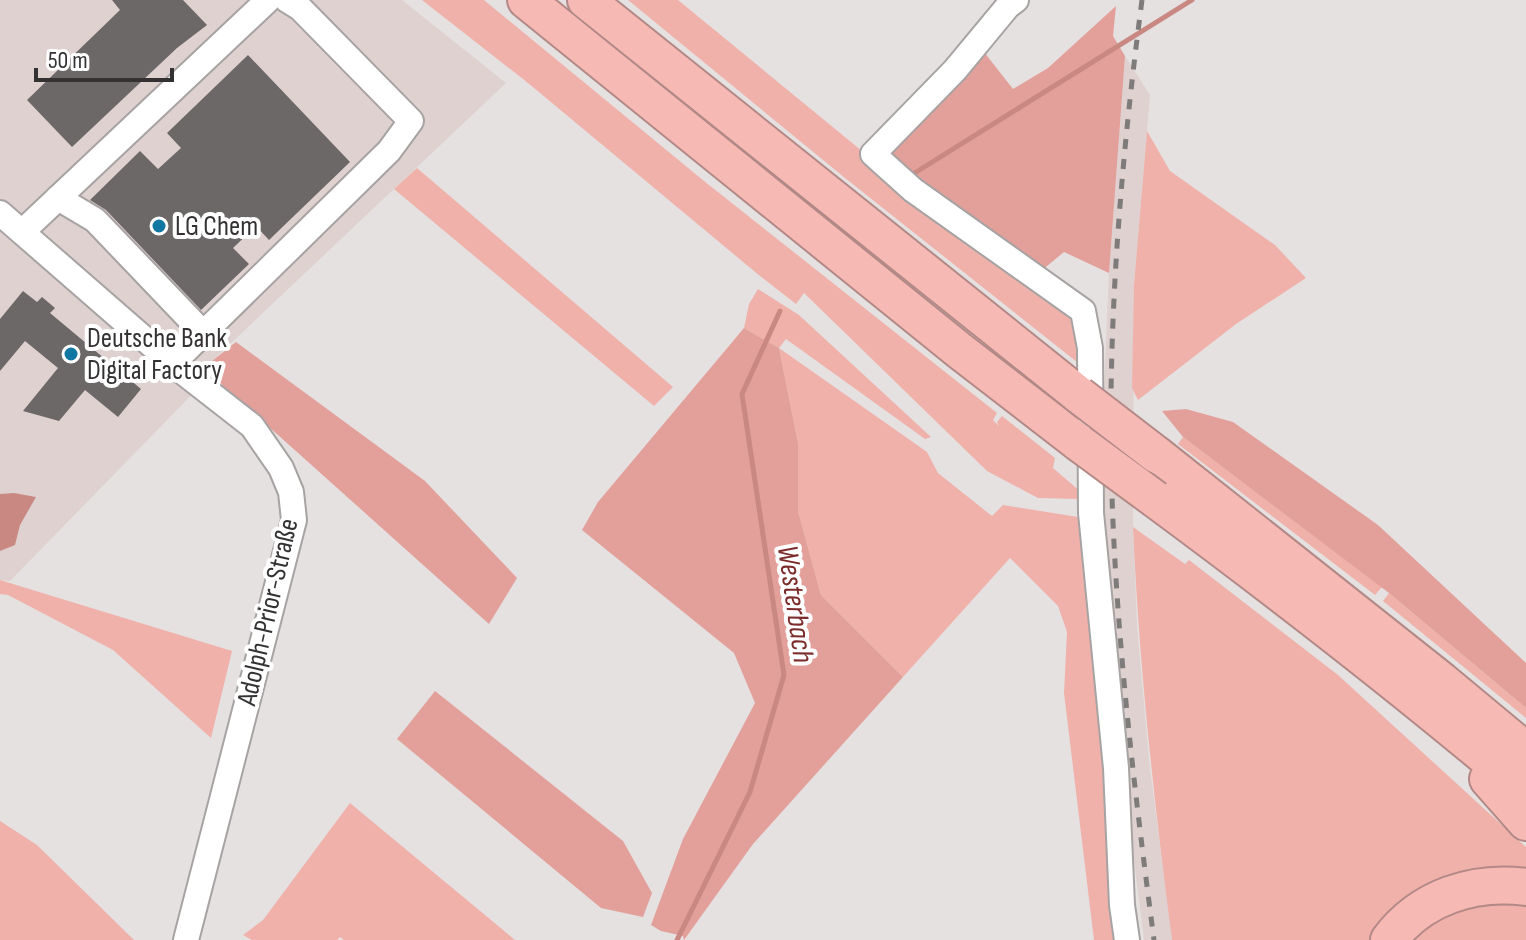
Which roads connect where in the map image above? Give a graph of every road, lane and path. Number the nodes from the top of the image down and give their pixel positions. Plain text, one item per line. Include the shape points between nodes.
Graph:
1 (268, 0) edge
2 (287, 0) edge
3 (526, 0) edge
4 (586, 0) edge
5 (1016, 0) edge
6 (58, 198) junction
7 (0, 213) edge
8 (22, 232) junction
9 (203, 333) junction
10 (173, 363) junction
11 (1427, 707) junction
12 (1526, 751) edge
13 (1526, 791) edge
14 (1526, 822) edge
15 (1526, 887) edge
16 (186, 940) edge
17 (1127, 940) edge
18 (1389, 940) edge

1 - 6 street
2 - 9 street via 411,121 389,151
3 - 11 highway, bridge via 1079,443
4 - 12 highway, bridge
5 - 17 street via 873,154 913,190 1083,311 1090,348 1091,513
6 - 8 street
6 - 9 street via 95,220
7 - 8 street, Adolph-Prior-Straße
8 - 10 street, Adolph-Prior-Straße
9 - 10 street
10 - 16 street, Adolph-Prior-Straße via 260,436 291,492 294,520
11 - 13 highway
11 - 14 highway
15 - 18 highway via 1458,891 1413,915

